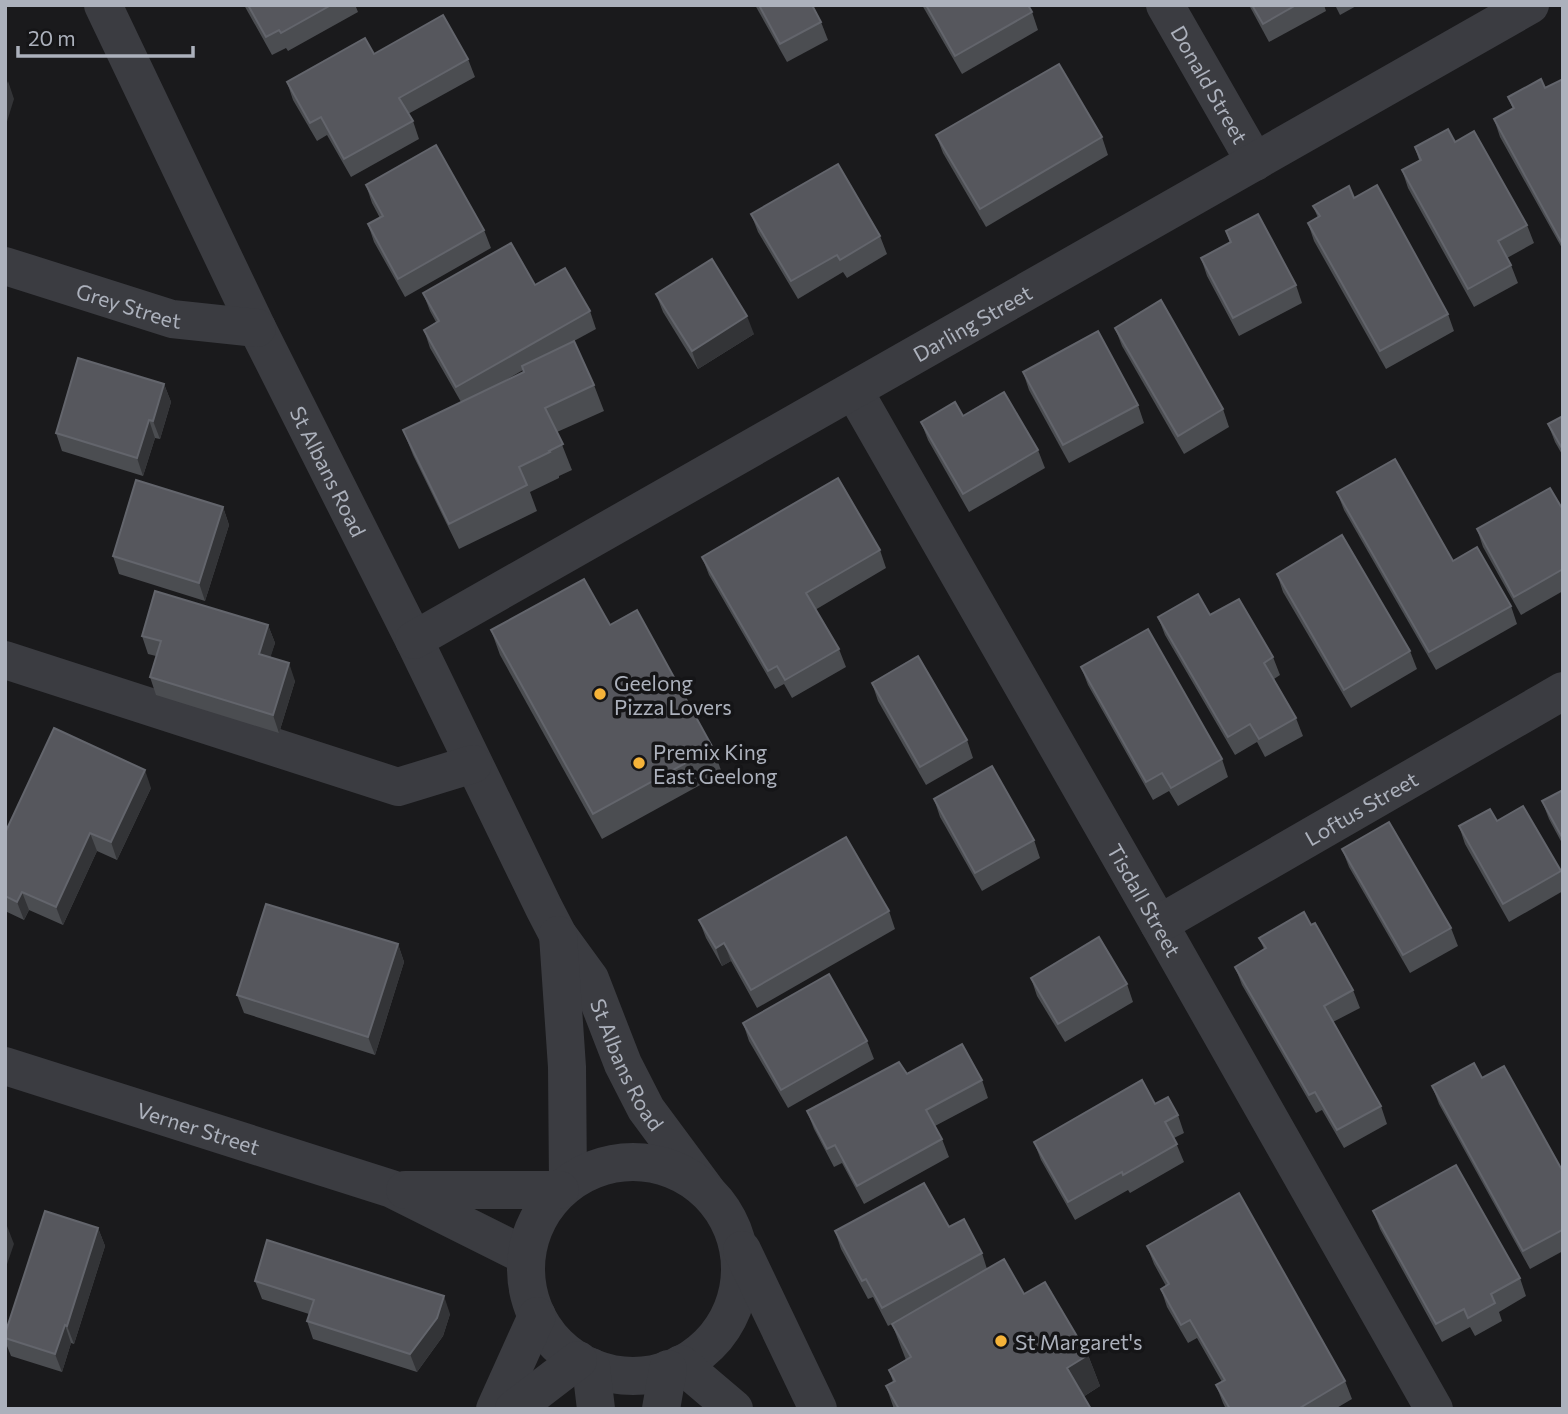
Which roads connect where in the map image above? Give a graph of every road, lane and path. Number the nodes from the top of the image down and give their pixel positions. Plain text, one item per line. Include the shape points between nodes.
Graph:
1 (103, 5) edge
2 (1165, 5) edge
3 (1530, 5) edge
4 (1255, 162) junction
5 (5, 266) edge
6 (257, 328) junction
7 (854, 391) junction
8 (414, 640) junction
9 (5, 660) edge
10 (1563, 691) edge
11 (473, 764) junction
12 (1159, 923) junction
13 (558, 935) junction
14 (5, 1066) edge
15 (564, 1187) junction
16 (392, 1189) junction
17 (706, 1190) junction
18 (736, 1238) junction
19 (526, 1256) junction
20 (537, 1316) junction
21 (584, 1364) junction
22 (675, 1367) junction
23 (495, 1409) edge
24 (514, 1409) edge
25 (596, 1409) edge
26 (662, 1409) edge
27 (734, 1409) edge
28 (818, 1409) edge
29 (1434, 1409) edge

1 - 6 street, St Albans Road
2 - 4 street, Donald Street
3 - 4 street, Darling Street
4 - 7 street, Darling Street
5 - 6 street, Grey Street via 172,319
6 - 8 street, St Albans Road
7 - 8 street, Darling Street
7 - 12 street, Tisdall Street
8 - 11 street, St Albans Road
9 - 11 street via 398,788
10 - 12 street, Loftus Street
11 - 13 street, St Albans Road
12 - 29 street, Tisdall Street
13 - 15 street, St Albans Road via 567,1067
13 - 17 street, St Albans Road via 590,979 622,1064 646,1109
14 - 16 street, Verner Street
15 - 16 street, Verner Street
15 - 17 street via 594,1169 624,1162 653,1164
15 - 19 street via 544,1209
16 - 19 street, Verner Street
17 - 18 street
18 - 22 street via 740,1267 736,1297 724,1324 706,1347
18 - 28 street
19 - 20 street via 525,1277
20 - 21 street via 554,1342
20 - 23 street
21 - 22 street via 617,1374 643,1375
21 - 24 street
21 - 25 street
22 - 26 street
22 - 27 street

